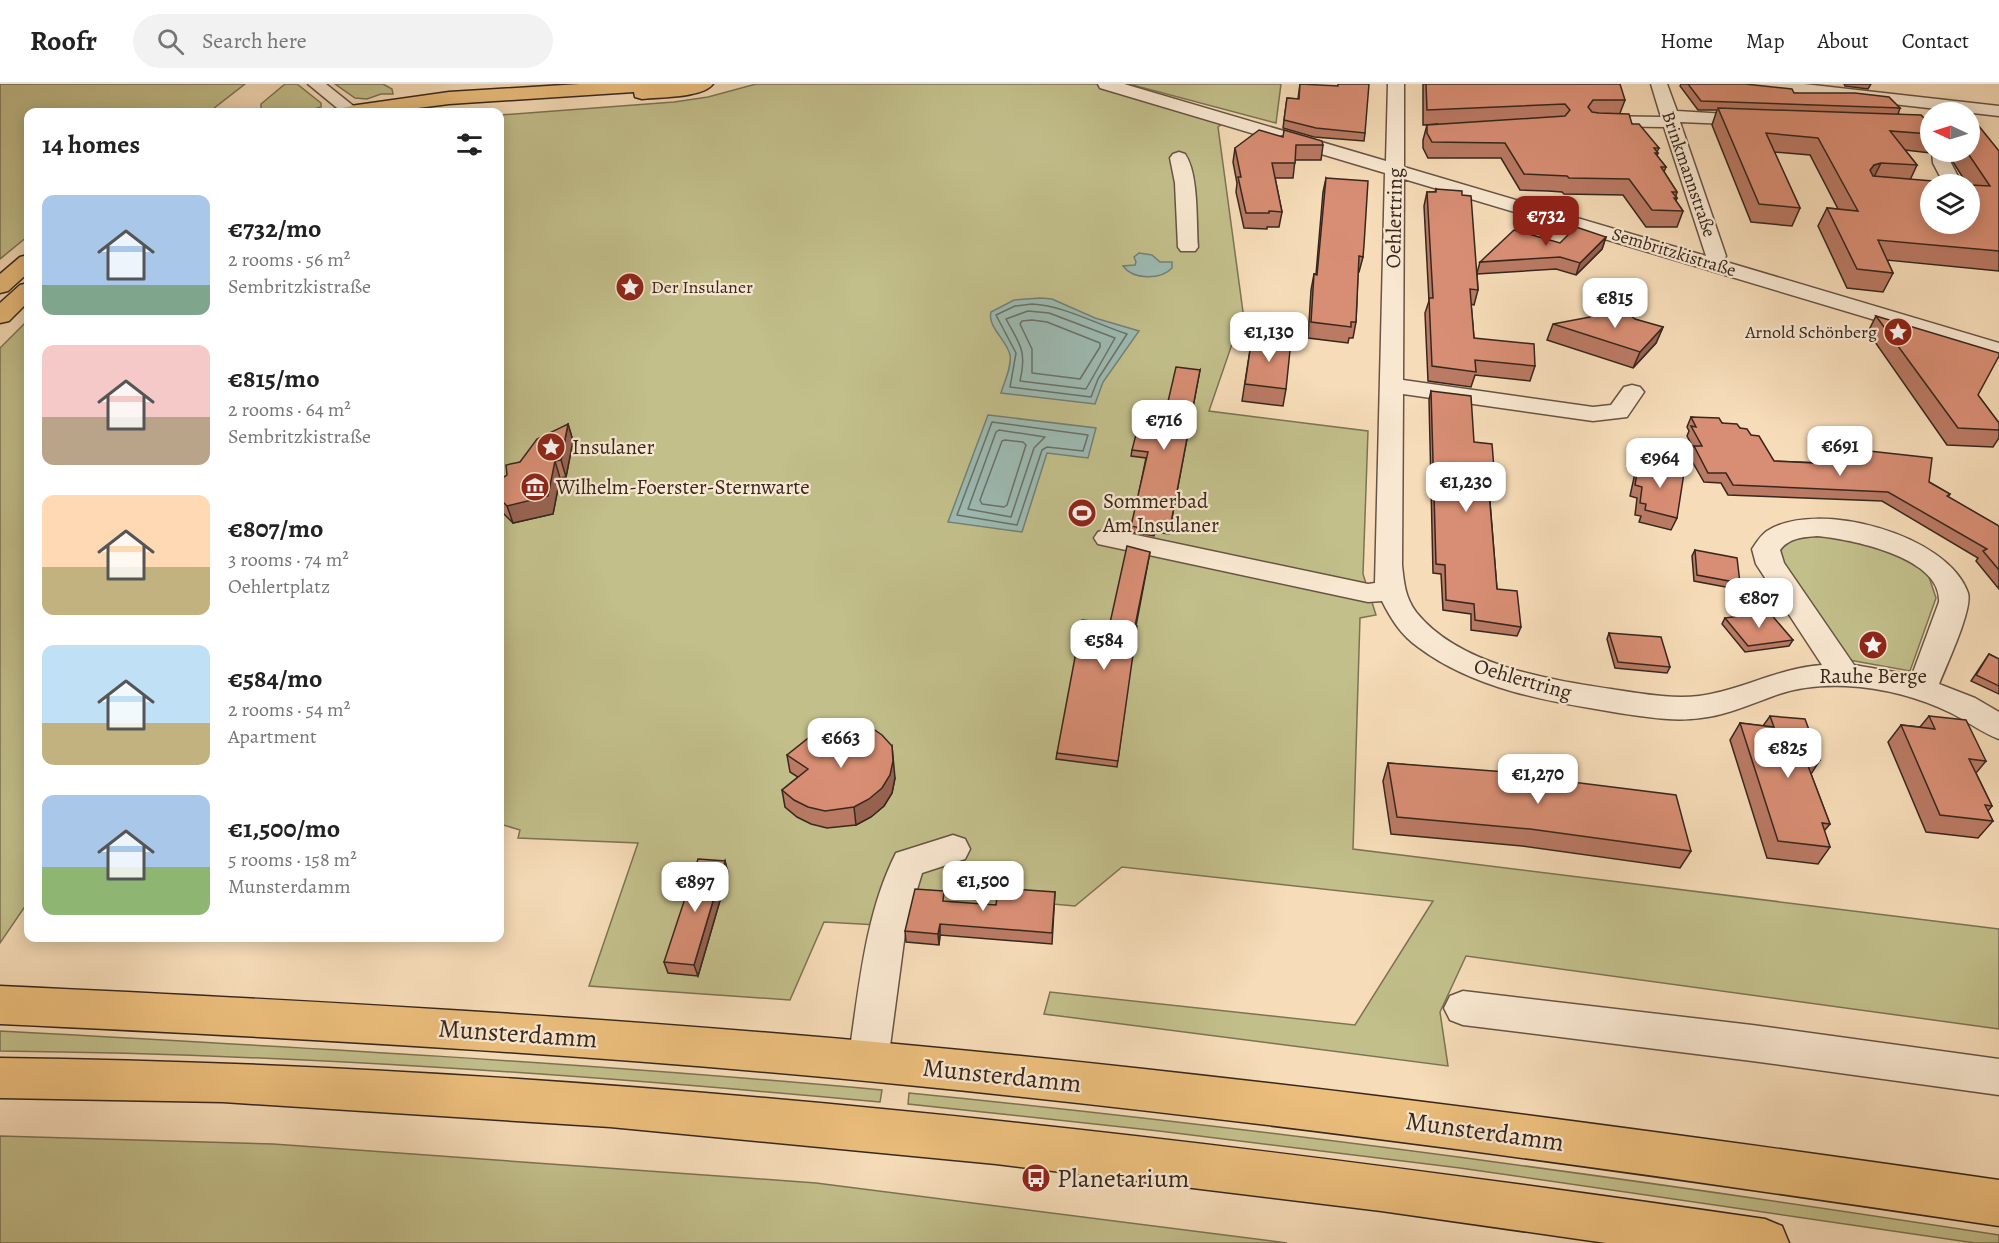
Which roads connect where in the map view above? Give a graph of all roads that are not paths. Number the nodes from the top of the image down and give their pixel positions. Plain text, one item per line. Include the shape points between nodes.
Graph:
1 (316, 84) edge
2 (666, 84) edge
3 (704, 84) edge
4 (1106, 84) edge
5 (1396, 84) edge
6 (1659, 84) edge
7 (1760, 84) edge
8 (346, 108) edge
9 (379, 108) edge
10 (460, 108) edge
11 (1987, 118) edge
12 (1670, 119) junction
13 (1766, 120) edge
14 (1594, 121) edge
15 (1179, 158) dead end
16 (1395, 169) junction
17 (1188, 247) dead end
18 (1712, 263) junction
19 (24, 265) edge
20 (0, 285) edge
21 (24, 294) edge
22 (0, 316) edge
23 (1999, 350) edge
24 (1391, 385) junction
25 (1632, 392) dead end
26 (1108, 538) dead end
27 (1391, 591) junction
28 (1845, 675) junction
29 (1922, 690) junction
30 (1999, 727) edge
31 (953, 849) dead end
32 (0, 1005) edge
33 (1463, 1008) dead end
34 (868, 1061) junction
35 (1999, 1077) edge
36 (0, 1078) edge
37 (1999, 1203) edge
38 (1766, 1243) edge

1 - 8 street
2 - 9 main road via 449,98
3 - 10 main road via 662,92
4 - 16 street, Sembritzkistraße
5 - 16 street, Oehlertring via 1403,134
6 - 12 street, Brinkmannstraße
7 - 11 street
12 - 13 street
12 - 14 street
12 - 18 street, Brinkmannstraße via 1716,256
15 - 17 street
16 - 18 street, Sembritzkistraße
16 - 24 street, Oehlertring
18 - 23 street, Sembritzkistraße
19 - 20 main road
21 - 22 main road
24 - 25 street via 1593,414 1618,412
24 - 27 street, Oehlertring
26 - 27 street via 1368,593
27 - 28 street, Oehlertring via 1401,612 1438,647 1479,670 1551,690 1665,707 1700,707 1799,679
28 - 29 street, Oehlertring
28 - 29 street via 1770,564 1767,549 1775,538 1814,528 1851,530 1898,545 1929,562 1947,580 1954,595
29 - 30 street, Oehlertring via 1959,704
31 - 34 street via 909,863 888,926
32 - 34 main road, Munsterdamm via 542,1034
33 - 35 street
34 - 37 main road, Munsterdamm via 1436,1124
36 - 38 main road via 244,1084 628,1108 890,1130 1518,1205

